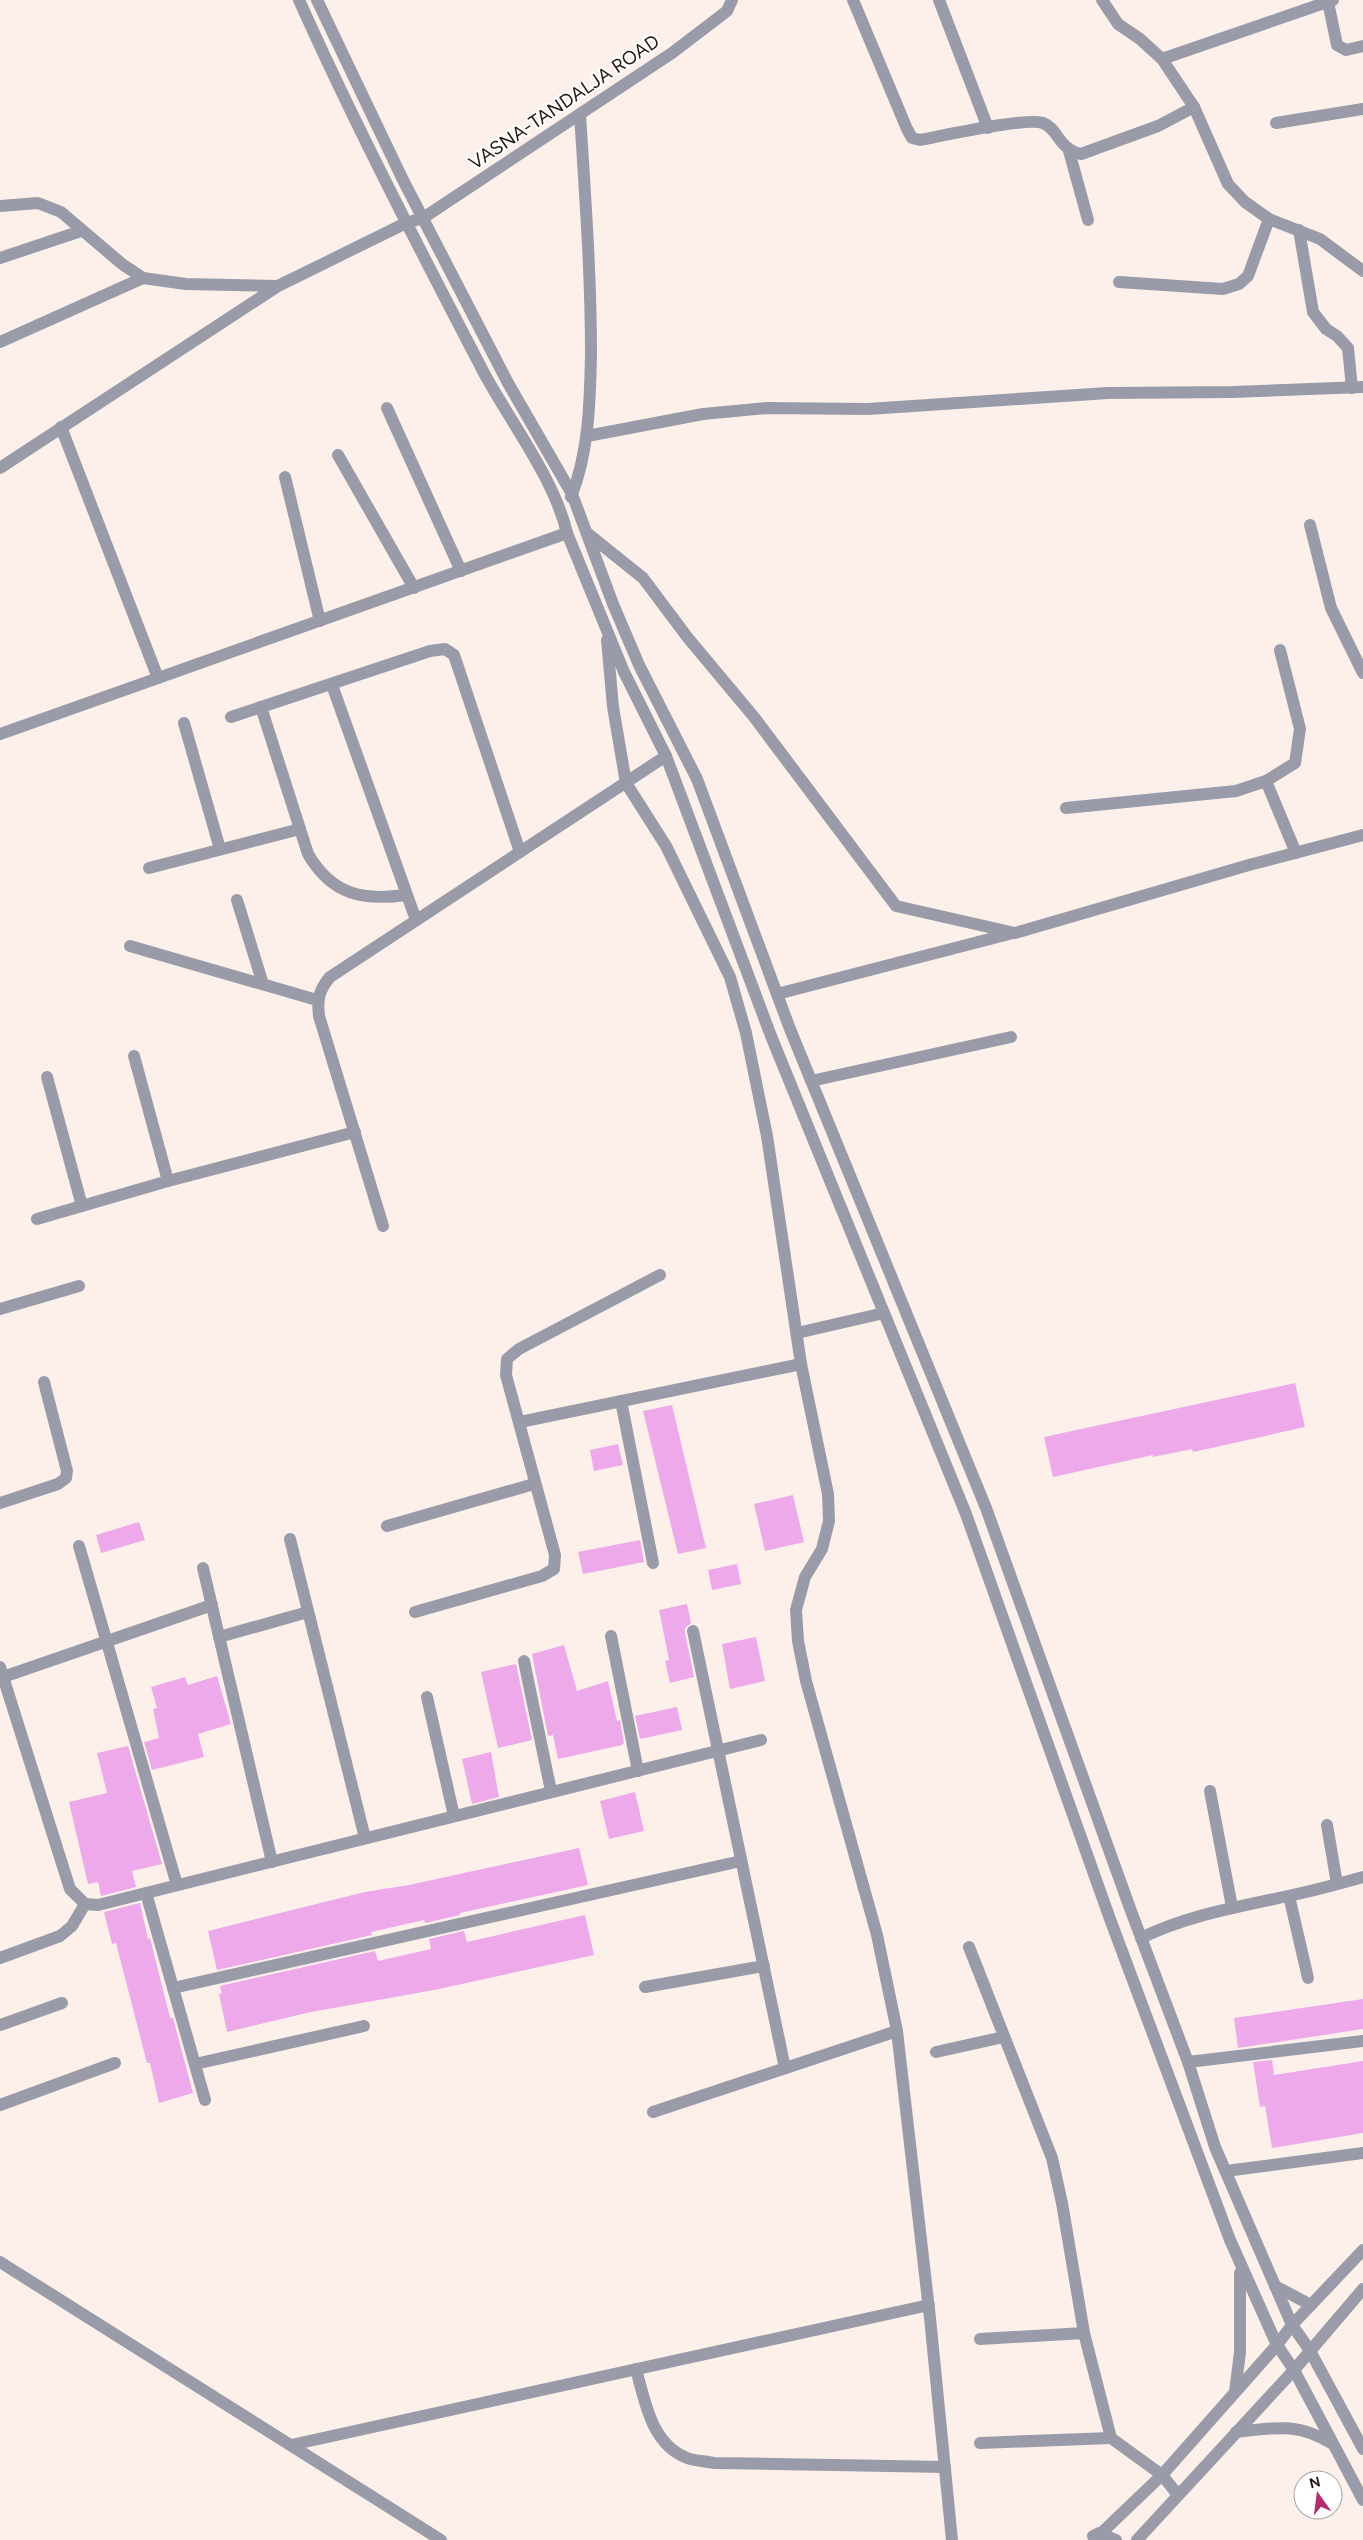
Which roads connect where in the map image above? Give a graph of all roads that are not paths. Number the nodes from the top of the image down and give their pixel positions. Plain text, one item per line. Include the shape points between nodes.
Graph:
1 (299, 0) edge
2 (317, 0) edge
3 (732, 0) edge
4 (853, 0) edge
5 (939, 0) edge
6 (1102, 0) edge
7 (1330, 1) edge
8 (1363, 46) edge
9 (1162, 59) junction
10 (1194, 107) junction
11 (1363, 109) edge
12 (580, 114) junction
13 (1276, 123) dead end
14 (988, 128) junction
15 (1069, 151) junction
16 (0, 206) edge
17 (423, 218) junction
18 (1268, 219) junction
19 (1088, 220) dead end
20 (406, 223) junction
21 (1299, 230) junction
22 (81, 231) junction
23 (0, 258) edge
24 (1363, 271) edge
25 (144, 278) junction
26 (1119, 282) dead end
27 (278, 286) junction
28 (0, 342) edge
29 (1358, 387) edge
30 (387, 408) dead end
31 (61, 427) junction
32 (587, 436) junction
33 (338, 454) dead end
34 (0, 468) edge
35 (284, 477) dead end
36 (572, 494) junction
37 (563, 516) junction
38 (1310, 525) dead end
39 (587, 532) junction
40 (567, 534) junction
41 (461, 571) junction
42 (414, 588) junction
43 (320, 621) junction
44 (606, 628) junction
45 (1280, 650) dead end
46 (1363, 673) edge
47 (158, 678) junction
48 (332, 684) junction
49 (261, 708) junction
50 (231, 717) dead end
51 (184, 723) dead end
52 (0, 734) edge
53 (666, 756) junction
54 (1266, 781) junction
55 (626, 783) junction
56 (1066, 808) dead end
57 (300, 828) junction
58 (1363, 835) edge
59 (220, 849) junction
60 (520, 852) junction
61 (1296, 853) junction
62 (149, 868) dead end
63 (406, 895) junction
64 (237, 900) dead end
65 (416, 920) junction
66 (1015, 933) junction
67 (130, 946) dead end
68 (263, 984) junction
69 (777, 994) junction
70 (317, 1000) junction
71 (1011, 1036) dead end
72 (134, 1056) dead end
73 (47, 1077) dead end
74 (811, 1081) junction
75 (354, 1132) junction
76 (168, 1181) junction
77 (82, 1206) junction
78 (37, 1219) dead end
79 (383, 1226) dead end
80 (660, 1275) dead end
81 (79, 1286) dead end
82 (0, 1309) edge
83 (884, 1312) junction
84 (797, 1333) junction
85 (801, 1364) junction
86 (44, 1382) dead end
87 (621, 1401) junction
88 (520, 1422) junction
89 (534, 1484) junction
90 (0, 1503) edge
91 (386, 1526) dead end
92 (290, 1539) dead end
93 (79, 1546) dead end
94 (652, 1563) dead end
95 (203, 1568) dead end
96 (212, 1605) junction
97 (308, 1612) junction
98 (415, 1612) dead end
99 (693, 1631) dead end
100 (611, 1636) dead end
101 (219, 1637) junction
102 (107, 1642) junction
103 (524, 1661) dead end
104 (2, 1672) edge
105 (427, 1697) dead end
106 (761, 1740) dead end
107 (718, 1750) junction
108 (638, 1771) junction
109 (551, 1791) junction
110 (1210, 1791) dead end
111 (454, 1816) junction
112 (1327, 1825) dead end
113 (365, 1838) junction
114 (742, 1861) junction
115 (272, 1862) junction
116 (1363, 1877) edge
117 (1337, 1884) junction
118 (177, 1885) junction
119 (146, 1893) junction
120 (1289, 1896) junction
121 (85, 1904) junction
122 (1232, 1907) junction
123 (1141, 1938) junction
124 (969, 1947) dead end
125 (0, 1958) edge
126 (764, 1966) junction
127 (1308, 1978) dead end
128 (645, 1987) dead end
129 (173, 1988) junction
130 (62, 2003) dead end
131 (0, 2025) edge
132 (364, 2026) dead end
133 (897, 2031) junction
134 (1004, 2037) junction
135 (1363, 2040) edge
136 (936, 2052) dead end
137 (1188, 2062) junction
138 (115, 2063) dead end
139 (195, 2064) junction
140 (785, 2068) junction
141 (205, 2100) dead end
142 (0, 2105) edge
143 (653, 2112) dead end
144 (1363, 2152) edge
145 (1226, 2171) junction
146 (1363, 2250) edge
147 (0, 2262) edge
148 (1240, 2264) junction
149 (1275, 2286) junction
150 (1363, 2288) edge
151 (1311, 2304) junction
152 (928, 2305) junction
153 (1292, 2324) junction
154 (1084, 2334) junction
155 (980, 2338) dead end
156 (1278, 2345) junction
157 (1309, 2349) junction
158 (636, 2369) junction
159 (1294, 2370) junction
160 (1235, 2392) junction
161 (1236, 2432) junction
162 (1111, 2438) junction
163 (980, 2443) dead end
164 (1334, 2444) junction
165 (291, 2445) junction
166 (1363, 2450) edge
167 (945, 2467) junction
168 (1162, 2475) junction
169 (1178, 2495) junction
170 (1363, 2500) edge
171 (1096, 2536) edge
172 (441, 2540) edge
173 (952, 2540) edge
174 (1086, 2540) edge
175 (1116, 2540) edge
176 (1137, 2540) edge

1 - 20 street via 332,75
2 - 17 street
3 - 12 street, VASNA-TANDALJA ROAD via 728,11 672,53
4 - 14 street via 912,138 920,140
5 - 14 street
6 - 9 street via 1118,24
7 - 8 street via 1337,45 1346,50
7 - 9 street
9 - 10 street
10 - 15 street via 1158,126 1081,154
10 - 18 street via 1228,184
11 - 13 street
12 - 17 street, VASNA-TANDALJA ROAD
12 - 32 street via 591,311
14 - 15 street via 1041,122 1050,126
15 - 19 street
16 - 22 street via 38,204 61,212
17 - 20 street, VASNA-TANDALJA ROAD
17 - 36 street via 508,383
18 - 21 street
18 - 26 street via 1248,276 1239,284 1223,289
20 - 27 street, VASNA-TANDALJA ROAD
20 - 37 street
21 - 24 street via 1320,239
21 - 29 street via 1313,312 1326,329 1348,348
22 - 23 street
22 - 25 street
25 - 27 street via 196,285
25 - 28 street
27 - 31 street, VASNA-TANDALJA ROAD
29 - 32 street via 1108,392 868,409 767,408 703,414
30 - 41 street
31 - 34 street, VASNA-TANDALJA ROAD
31 - 47 street
32 - 36 street
33 - 42 street
35 - 43 street
36 - 37 street
36 - 39 street
37 - 40 street
38 - 46 street via 1331,608
39 - 66 street via 644,578 688,638 754,717 896,906
39 - 69 street via 639,665 697,779
40 - 41 street
40 - 44 street
41 - 42 street
42 - 43 street
43 - 47 street
44 - 53 street
44 - 55 street via 613,707
45 - 54 street via 1300,730 1295,763
47 - 52 street
48 - 49 street
48 - 60 street via 430,651 445,649 454,655
48 - 63 street
49 - 50 street
49 - 57 street
51 - 59 street
53 - 55 street
53 - 83 street via 771,1036
54 - 56 street via 1236,791
54 - 61 street
55 - 60 street
55 - 84 street via 666,846 730,977 746,1032 765,1127
57 - 59 street
57 - 63 street via 317,870 344,890 366,898
58 - 61 street
59 - 62 street
60 - 65 street
61 - 66 street
63 - 65 street
64 - 68 street
65 - 70 street via 330,977
66 - 69 street
67 - 68 street
68 - 70 street
69 - 74 street
70 - 75 street
71 - 74 street
72 - 76 street
73 - 77 street
74 - 123 street via 986,1508
75 - 76 street
75 - 79 street
76 - 77 street
77 - 78 street
80 - 88 street via 519,1349 507,1359 506,1375
81 - 82 street
83 - 84 street
83 - 148 street via 966,1514 1110,1919
84 - 85 street
85 - 87 street
85 - 133 street via 828,1494 829,1521 822,1549 804,1577 796,1610 798,1641 806,1681 877,1935
86 - 90 street via 67,1471 66,1478 58,1484
87 - 88 street
87 - 94 street
88 - 89 street
89 - 91 street
89 - 98 street via 555,1555 554,1569 542,1576
92 - 97 street
93 - 102 street
95 - 96 street
96 - 101 street
96 - 102 street
97 - 101 street
97 - 113 street
99 - 107 street
100 - 108 street
101 - 115 street
102 - 104 street
102 - 118 street
103 - 109 street
104 - 121 street via 70,1889
105 - 111 street
106 - 107 street
107 - 108 street
107 - 114 street
108 - 109 street
109 - 111 street
110 - 122 street
111 - 113 street
112 - 117 street
113 - 115 street
114 - 126 street
114 - 129 street
115 - 118 street
116 - 117 street
117 - 120 street
118 - 119 street
119 - 121 street via 98,1905
119 - 129 street
120 - 122 street
120 - 127 street
121 - 125 street via 72,1926 60,1936
122 - 123 street via 1169,1924
123 - 137 street
124 - 134 street
126 - 128 street
126 - 140 street
129 - 139 street
130 - 131 street
132 - 139 street
133 - 140 street
133 - 152 street
134 - 136 street
134 - 154 street via 1052,2158
135 - 137 street
137 - 145 street
138 - 142 street
139 - 141 street
140 - 143 street
144 - 145 street
145 - 149 street
146 - 151 street
147 - 165 street
148 - 156 street
148 - 160 street via 1240,2352
149 - 151 street
149 - 153 street
150 - 157 street
151 - 153 street
152 - 158 street
152 - 167 street
153 - 156 street
153 - 157 street
154 - 155 street
154 - 162 street
156 - 159 street
156 - 160 street
157 - 159 street
157 - 166 street
158 - 165 street
158 - 167 street via 652,2425 667,2445 687,2458 714,2463
159 - 161 street
159 - 164 street
160 - 168 street
161 - 164 street via 1287,2426 1318,2435
161 - 169 street
162 - 163 street
162 - 168 street
164 - 170 street
165 - 172 street
167 - 173 street
168 - 169 street
168 - 171 street
169 - 176 street
171 - 174 street
171 - 175 street

